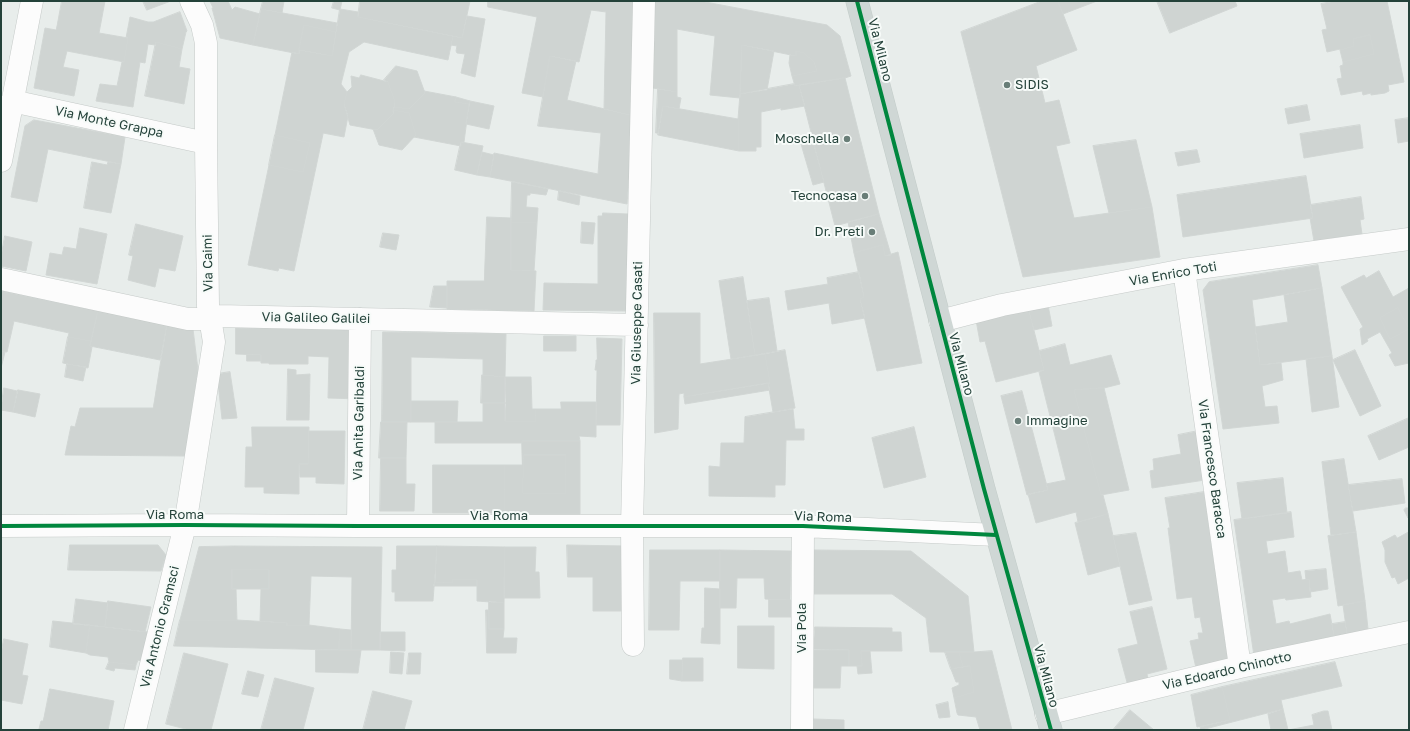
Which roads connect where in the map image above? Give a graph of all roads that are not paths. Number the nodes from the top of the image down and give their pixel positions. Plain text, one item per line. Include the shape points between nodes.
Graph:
1 (32, 1) edge
2 (191, 1) edge
3 (644, 1) edge
4 (857, 1) edge
5 (12, 101) junction
6 (206, 143) junction
7 (1, 161) edge
8 (1409, 239) edge
9 (1184, 270) junction
10 (1, 279) edge
11 (211, 319) junction
12 (360, 319) junction
13 (940, 321) junction
14 (637, 325) junction
15 (185, 525) junction
16 (1, 526) edge
17 (358, 526) junction
18 (632, 526) junction
19 (803, 526) junction
20 (996, 535) junction
21 (1409, 632) edge
22 (634, 646) dead end
23 (1240, 667) junction
24 (1048, 722) edge
25 (135, 730) edge
26 (802, 730) edge

1 - 5 street
2 - 6 street, Via Caimi via 202,25 206,44
3 - 14 street, Via Giuseppe Casati
4 - 13 main road, Via Milano
5 - 6 street, Via Monte Grappa
5 - 7 street
6 - 11 street, Via Caimi via 208,306
8 - 9 street, Via Enrico Toti
9 - 13 street, Via Enrico Toti via 1002,305
9 - 23 street, Via Francesco Baracca
10 - 11 street, Via Galileo Galilei via 188,319
11 - 12 street, Via Galileo Galilei via 218,316
11 - 15 street, Via Caimi via 214,342
12 - 14 street, Via Galileo Galilei
12 - 17 street, Via Anita Garibaldi
13 - 20 main road, Via Milano
14 - 18 street, Via Giuseppe Casati
15 - 16 street, Via Roma
15 - 17 street, Via Roma
15 - 25 street, Via Antonio Gramsci
17 - 18 street, Via Roma
18 - 19 street, Via Roma
18 - 22 street, Via Giuseppe Casati
19 - 20 street, Via Roma
19 - 26 street, Via Pola
20 - 24 main road, Via Milano
21 - 23 street, Via Edoardo Chinotto
23 - 24 street, Via Edoardo Chinotto

